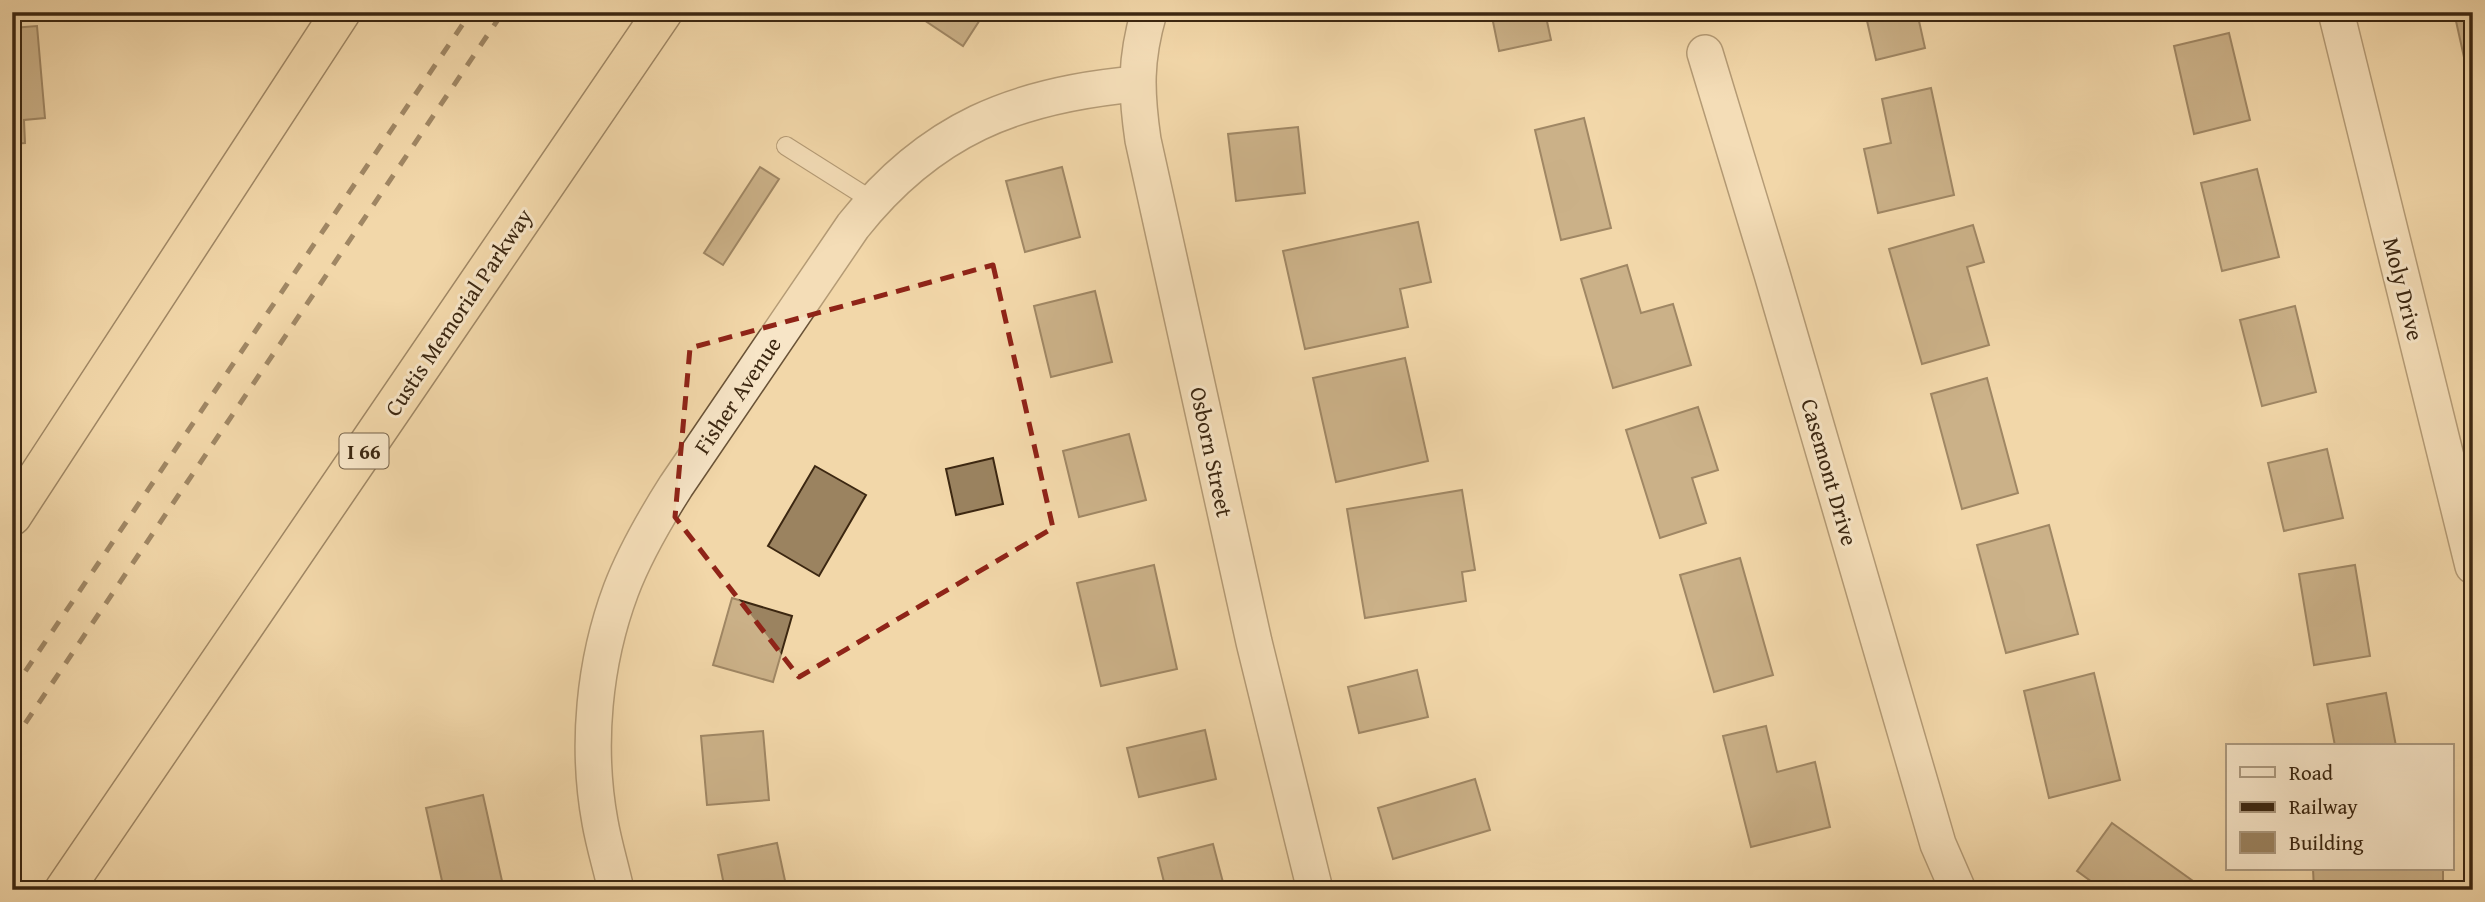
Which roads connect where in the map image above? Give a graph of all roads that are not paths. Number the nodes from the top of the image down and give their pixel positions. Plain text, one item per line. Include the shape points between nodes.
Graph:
1 (341, 12) edge
2 (663, 12) edge
3 (1149, 12) edge
4 (2336, 12) edge
5 (1705, 53) dead end
6 (1136, 84) junction
7 (786, 146) dead end
8 (873, 201) junction
9 (12, 516) edge
10 (2473, 566) edge
11 (64, 890) edge
12 (616, 890) edge
13 (1314, 890) edge
14 (1958, 890) edge

1 - 9 highway
2 - 11 highway, Custis Memorial Parkway / I 66
3 - 6 street, Osborn Street
4 - 10 street, Moly Drive
5 - 14 street, Casemont Drive via 1938,844
6 - 8 street, Fisher Avenue via 1073,92 987,117 913,162
6 - 13 street, Osborn Street via 1143,140
7 - 8 lane
8 - 12 street, Fisher Avenue via 676,486 621,588 601,667 593,757 600,822

